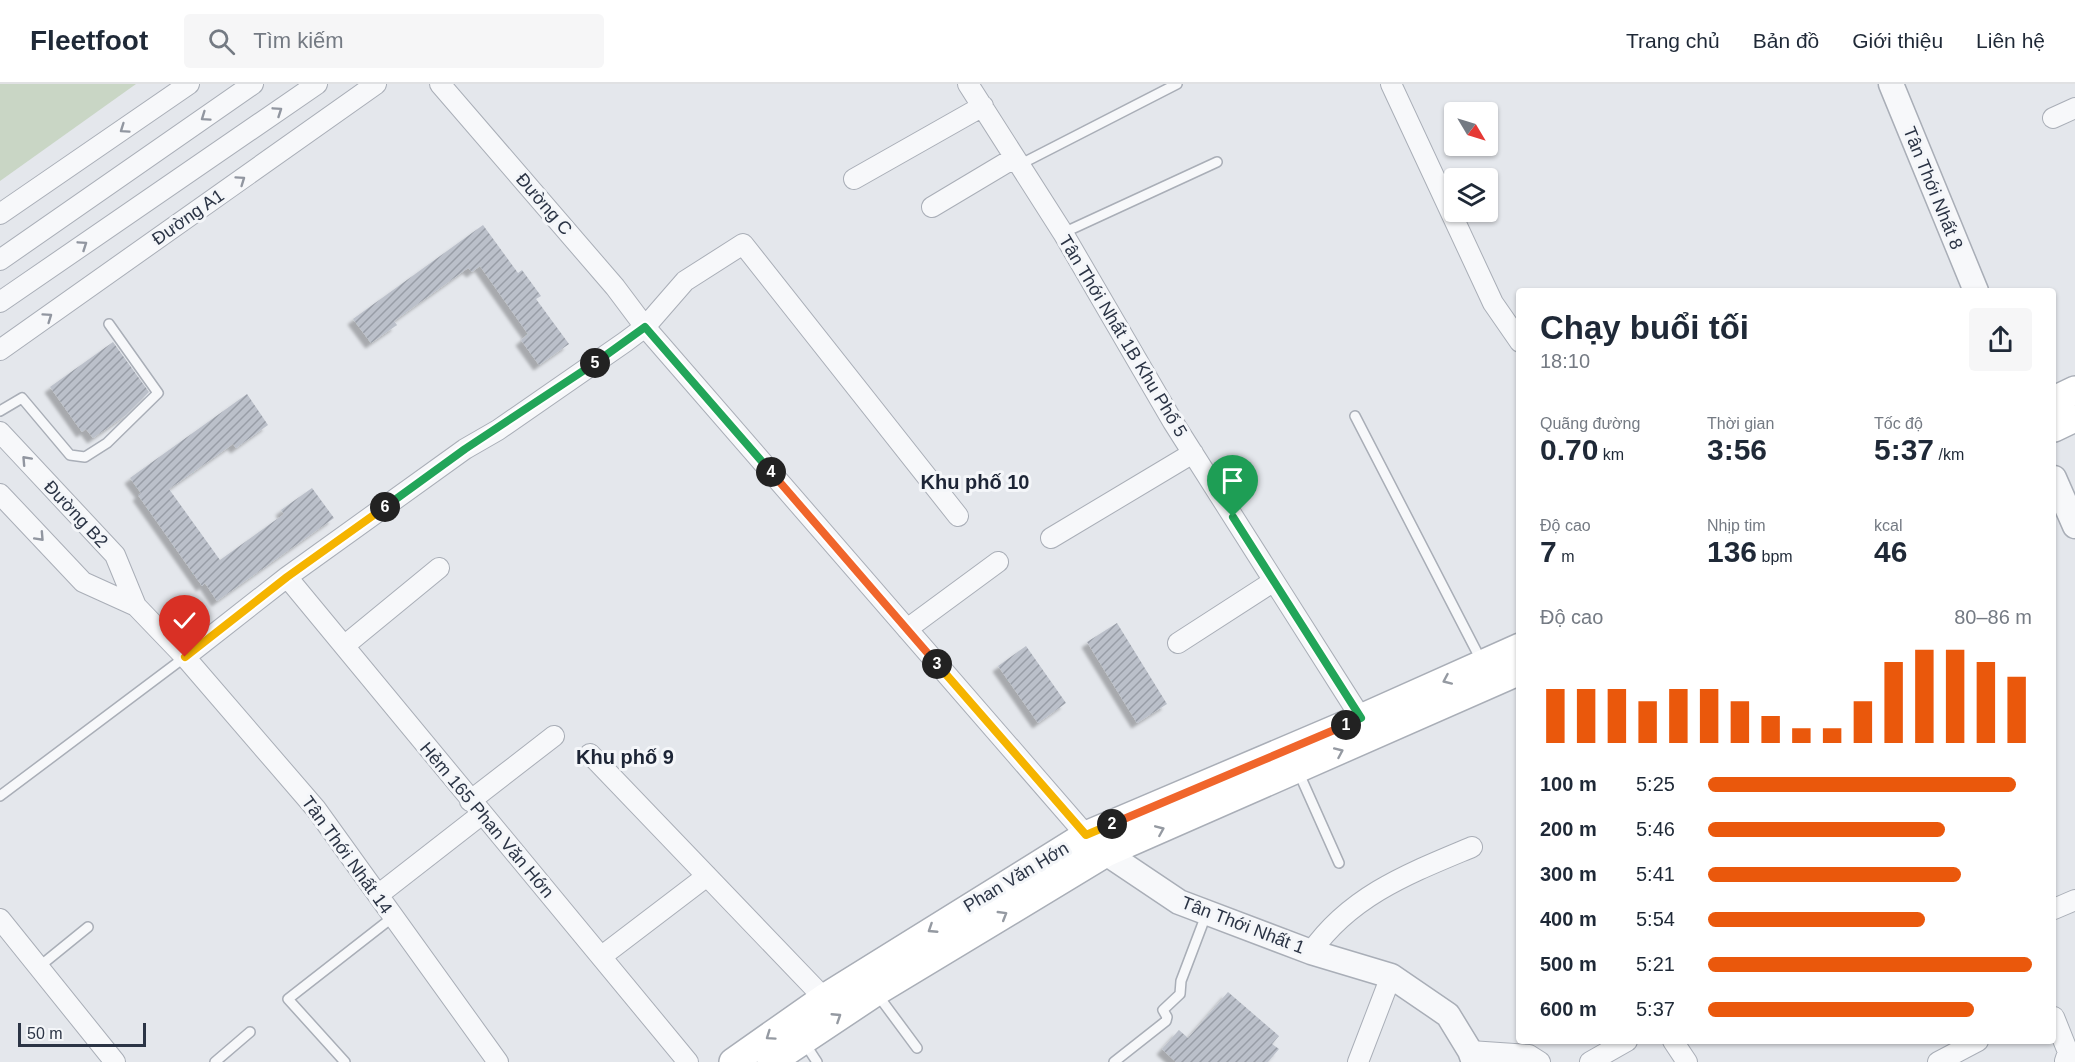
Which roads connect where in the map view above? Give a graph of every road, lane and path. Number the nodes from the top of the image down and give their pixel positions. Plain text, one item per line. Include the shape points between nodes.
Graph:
1 (189, 84) edge
2 (253, 84) edge
3 (317, 84) edge
4 (376, 84) edge
5 (440, 84) edge
6 (968, 84) edge
7 (1177, 84) edge
8 (1391, 84) edge
9 (1891, 84) edge
10 (983, 106) junction
11 (2075, 108) edge
12 (2053, 118) dead end
13 (1016, 162) junction
14 (1217, 162) dead end
15 (854, 179) dead end
16 (932, 207) dead end
17 (0, 214) edge
18 (1063, 233) junction
19 (0, 260) edge
20 (1975, 288) edge
21 (0, 302) edge
22 (109, 324) dead end
23 (645, 327) junction
24 (1516, 336) edge
25 (0, 350) edge
26 (2075, 390) edge
27 (2056, 399) edge
28 (0, 411) edge
29 (1355, 416) dead end
30 (2075, 418) edge
31 (2056, 427) edge
32 (0, 432) edge
33 (1193, 453) junction
34 (2056, 483) edge
35 (0, 494) edge
36 (958, 516) dead end
37 (2075, 526) edge
38 (1052, 538) dead end
39 (998, 562) dead end
40 (439, 568) dead end
41 (287, 577) junction
42 (1274, 581) junction
43 (136, 606) junction
44 (907, 629) junction
45 (1178, 643) dead end
46 (344, 646) junction
47 (1516, 649) edge
48 (185, 657) junction
49 (1483, 664) junction
50 (1516, 673) edge
51 (1361, 718) junction
52 (554, 736) dead end
53 (590, 754) dead end
54 (1298, 771) junction
55 (0, 796) edge
56 (476, 808) junction
57 (1086, 835) junction
58 (1472, 847) dead end
59 (1106, 853) junction
60 (1339, 863) dead end
61 (707, 876) junction
62 (378, 895) junction
63 (2075, 900) edge
64 (2056, 908) edge
65 (1207, 912) junction
66 (393, 917) junction
67 (0, 918) edge
68 (88, 927) dead end
69 (1311, 952) junction
70 (602, 956) junction
71 (40, 966) junction
72 (1391, 976) junction
73 (876, 992) junction
74 (824, 998) junction
75 (2056, 1021) edge
76 (250, 1032) dead end
77 (802, 1040) junction
78 (1622, 1044) edge
79 (1675, 1044) edge
80 (1972, 1044) edge
81 (917, 1048) dead end
82 (1472, 1056) edge
83 (2075, 1056) edge
84 (115, 1062) edge
85 (215, 1062) edge
86 (345, 1062) edge
87 (498, 1062) edge
88 (688, 1062) edge
89 (733, 1062) edge
90 (771, 1062) edge
91 (818, 1062) edge
92 (1114, 1062) edge
93 (1358, 1062) edge
94 (1540, 1062) edge
95 (1590, 1062) edge
96 (1687, 1062) edge
97 (1938, 1062) edge
98 (2065, 1062) edge

1 -> 17 street
2 -> 19 street
21 -> 3 street, Đường A1
25 -> 4 street, Đường A1
5 - 23 street, Đường C via 608,278
6 - 10 street, Tân Thới Nhất 1B Khu Phố 5
7 - 13 lane
8 - 24 street via 1493,303
9 - 20 street, Tân Thới Nhất 8
10 - 13 street, Tân Thới Nhất 1B Khu Phố 5
10 - 15 street
11 - 12 street
13 - 16 street
13 - 18 street, Tân Thới Nhất 1B Khu Phố 5
14 - 18 lane
18 - 33 street, Tân Thới Nhất 1B Khu Phố 5
22 - 28 lane via 158,393 107,443 85,457 70,455 22,398
23 - 36 street via 685,281 743,244
23 - 41 street via 465,449
23 - 44 street, Tân Thới Nhất 1
26 - 27 main road
29 - 49 lane
30 - 31 main road
43 -> 32 street, Đường B2 via 115,555
33 - 38 street
33 - 42 street, Tân Thới Nhất 1B Khu Phố 5
34 - 37 street
35 -> 43 street, Đường B2 via 83,582
39 - 44 street
40 - 46 street
41 - 46 street, Hẻm 165 Phan Văn Hớn
41 - 48 street
42 - 45 street
42 - 51 street, Tân Thới Nhất 1B Khu Phố 5
43 - 48 street, Đường B2
44 - 57 street, Tân Thới Nhất 1
46 - 56 street, Hẻm 165 Phan Văn Hớn
47 - 49 main road, Phan Văn Hớn
48 - 55 lane
48 - 62 street, Tân Thới Nhất 14 via 315,809
49 -> 51 main road, Phan Văn Hớn
54 -> 50 main road, Phan Văn Hớn
51 - 57 main road, Phan Văn Hớn
52 - 56 street
53 - 61 street
59 -> 54 main road, Phan Văn Hớn
54 - 60 lane
56 - 62 street
56 - 70 street, Hẻm 165 Phan Văn Hớn
57 - 59 street, Tân Thới Nhất 1
57 -> 74 main road, Phan Văn Hớn
58 - 69 street via 1387,883 1327,930
59 - 65 street, Tân Thới Nhất 1 via 1179,902
73 -> 59 main road, Phan Văn Hớn
61 - 70 street
61 - 74 street
62 - 66 street, Tân Thới Nhất 14
63 - 64 street
65 - 69 street, Tân Thới Nhất 1
65 - 92 lane via 1181,981 1180,994 1163,1010 1166,1021
66 - 86 lane via 288,999
66 - 87 street, Tân Thới Nhất 14
67 - 71 street
68 - 71 lane
69 - 72 street, Tân Thới Nhất 1
70 - 88 street, Hẻm 165 Phan Văn Hớn
71 - 84 street
72 - 82 street, Tân Thới Nhất 1 via 1448,1015
72 - 93 street
77 -> 73 main road, Phan Văn Hớn
73 - 81 lane
74 -> 89 main road, Phan Văn Hớn
75 - 98 street via 2068,1052
76 - 85 lane
77 - 90 main road, Phan Văn Hớn
77 - 91 lane
78 - 95 street
79 - 96 street
80 - 97 street
82 - 94 street via 1529,1055
83 - 98 street

